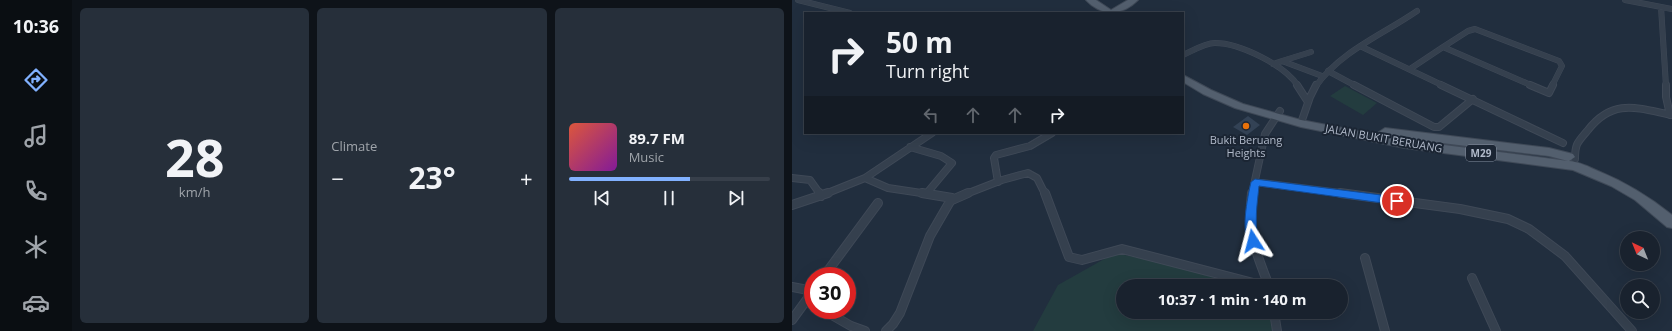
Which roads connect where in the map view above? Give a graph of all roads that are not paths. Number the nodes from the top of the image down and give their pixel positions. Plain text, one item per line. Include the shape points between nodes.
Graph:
1 (798, 0) edge
2 (1090, 0) edge
3 (1100, 0) edge
4 (1121, 0) edge
5 (1134, 0) edge
6 (1625, 0) edge
7 (1661, 7) junction
8 (1672, 10) edge
9 (1113, 11) edge
10 (1417, 11) dead end
11 (846, 12) edge
12 (1131, 12) edge
13 (1360, 46) junction
14 (1443, 47) junction
15 (1311, 52) dead end
16 (1184, 55) edge
17 (1282, 61) junction
18 (1273, 64) junction
19 (1669, 65) edge
20 (1410, 69) junction
21 (1184, 70) edge
22 (1328, 71) junction
23 (1322, 76) junction
24 (1184, 79) edge
25 (1473, 99) junction
26 (1308, 102) junction
27 (1278, 114) junction
28 (1671, 115) edge
29 (1303, 120) junction
30 (930, 134) edge
31 (1050, 134) edge
32 (1563, 143) dead end
33 (910, 147) junction
34 (1576, 159) junction
35 (792, 178) edge
36 (865, 178) junction
37 (998, 182) junction
38 (1255, 182) junction
39 (927, 193) junction
40 (822, 196) junction
41 (952, 200) junction
42 (878, 203) dead end
43 (792, 205) edge
44 (1672, 212) edge
45 (1672, 223) edge
46 (1365, 258) dead end
47 (831, 267) edge
48 (1472, 278) dead end
49 (1238, 279) edge
50 (1267, 279) edge
51 (792, 287) edge
52 (804, 291) edge
53 (804, 304) edge
54 (841, 319) edge
55 (1275, 319) edge
56 (792, 320) edge
57 (865, 331) edge
58 (886, 331) edge
59 (1278, 331) edge
60 (1385, 331) edge
61 (1496, 331) edge
62 (1632, 331) edge

1 - 11 street
2 - 9 main road
3 - 9 main road
4 - 9 main road
5 - 9 main road
5 - 12 main road
6 - 7 street
7 - 8 street
7 - 19 street
10 - 13 street
13 - 20 street
13 - 22 street via 1340,58
14 - 14 street via 1468,31 1475,30 1559,61 1562,66 1549,93
14 - 20 street
15 - 17 street
16 - 18 street via 1217,43 1241,48
17 - 18 street
17 - 23 street
18 - 26 street via 1295,81
19 - 28 street via 1666,97
20 - 25 street
21 - 27 main road, JALAN BUKIT BERUANG / M29 via 1212,86
22 - 23 street
22 - 25 street via 1434,127 1439,127
23 - 26 street
24 - 27 main road, JALAN BUKIT BERUANG / M29 via 1239,106
25 - 32 street
26 - 29 street
27 - 29 main road, JALAN BUKIT BERUANG / M29
27 - 38 street via 1266,133
28 - 34 street via 1625,108 1611,109 1575,146
29 - 34 main road, JALAN BUKIT BERUANG / M29 via 1549,152
29 - 45 main road, JALAN BUKIT BERUANG / M29 via 1405,144 1575,166 1640,198
30 - 33 street
31 - 37 street via 1030,146 996,155 994,158
33 - 36 street
33 - 39 street via 951,161 952,164
34 - 44 main road, JALAN BUKIT BERUANG / M29 via 1626,181 1651,195
35 - 40 street via 810,180
36 - 39 street via 888,188
36 - 40 street
37 - 41 street
37 - 49 street via 1026,173 1036,176 1069,257 1077,261 1122,249
38 - 50 street via 1250,227
38 - 62 street via 1460,209 1508,219 1528,228 1565,256
39 - 41 street via 951,197
40 - 43 street
41 - 58 street via 934,227 911,289 894,324
42 - 47 street
46 - 60 street
48 - 61 street
51 - 52 street
53 - 56 street
54 - 57 street
55 - 59 street

